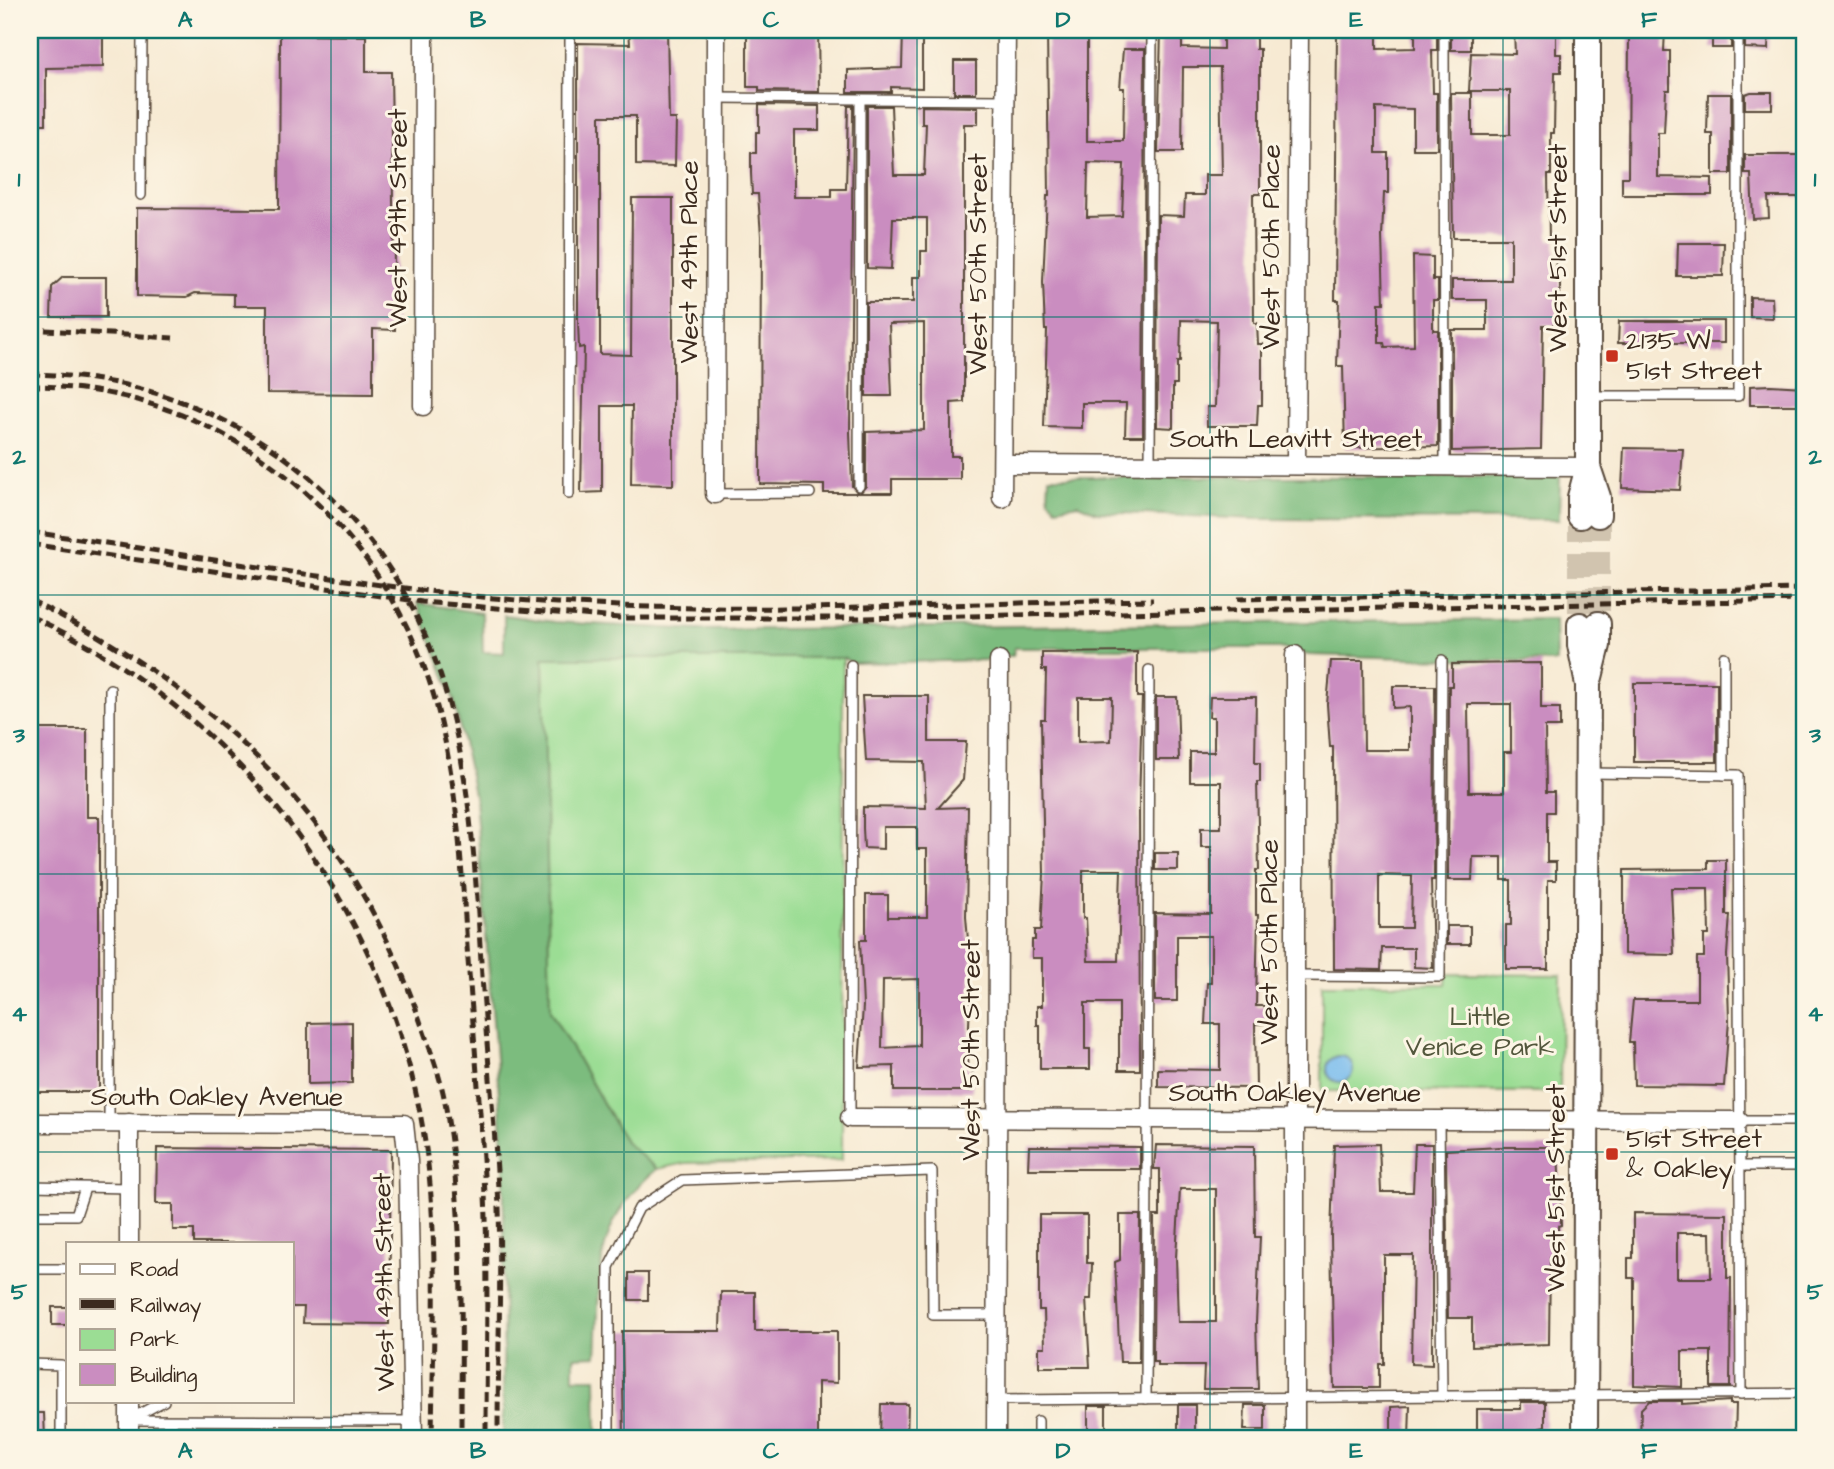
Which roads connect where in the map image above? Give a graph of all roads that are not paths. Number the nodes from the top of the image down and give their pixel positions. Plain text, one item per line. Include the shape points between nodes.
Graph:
1 (142, 30) edge
2 (424, 30) edge
3 (570, 30) edge
4 (716, 30) edge
5 (1006, 30) edge
6 (1152, 30) edge
7 (1299, 30) edge
8 (1444, 30) edge
9 (1588, 30) edge
10 (1738, 30) edge
11 (715, 98) junction
12 (1005, 100) junction
13 (860, 101) junction
14 (141, 195) dead end
15 (1588, 396) junction
16 (423, 406) dead end
17 (1003, 464) junction
18 (1150, 465) junction
19 (1296, 466) junction
20 (1444, 466) junction
21 (1588, 467) junction
22 (859, 486) dead end
23 (810, 493) dead end
24 (569, 494) dead end
25 (715, 494) joint
26 (1002, 498) dead end
27 (1589, 516) tunnel mouth
28 (1589, 625) tunnel mouth
29 (1295, 655) dead end
30 (1724, 657) dead end
31 (1442, 660) dead end
32 (999, 661) dead end
33 (851, 665) dead end
34 (1149, 670) dead end
35 (110, 689) dead end
36 (1588, 773) junction
37 (1724, 775) junction
38 (1296, 976) junction
39 (850, 1118) joint
40 (997, 1118) junction
41 (1147, 1119) junction
42 (1296, 1119) junction
43 (1439, 1120) junction
44 (1586, 1120) junction
45 (1739, 1121) junction
46 (1804, 1121) edge
47 (30, 1122) edge
48 (109, 1123) junction
49 (129, 1123) junction
50 (404, 1124) joint
51 (1740, 1166) junction
52 (1804, 1166) edge
53 (30, 1186) edge
54 (85, 1188) junction
55 (129, 1188) junction
56 (30, 1214) edge
57 (129, 1242) edge
58 (30, 1269) edge
59 (66, 1269) edge
60 (997, 1315) junction
61 (30, 1364) edge
62 (1804, 1393) edge
63 (1741, 1394) junction
64 (1586, 1395) junction
65 (1442, 1396) junction
66 (1295, 1398) junction
67 (1146, 1399) junction
68 (996, 1400) junction
69 (129, 1402) edge
70 (162, 1402) edge
71 (129, 1420) junction
72 (413, 1421) junction
73 (1038, 1421) dead end
74 (61, 1439) edge
75 (129, 1439) edge
76 (413, 1439) edge
77 (609, 1439) edge
78 (996, 1439) edge
79 (1038, 1439) edge
80 (1295, 1439) edge
81 (1585, 1439) edge

1 - 14 lane
2 - 16 street, West 49th Street
3 - 24 lane
4 - 11 street, West 49th Place
5 - 12 street, West 50th Street
6 - 18 lane
7 - 19 street, West 50th Place
8 - 20 lane
9 - 15 street, West 51st Street
10 - 15 lane via 1738,396
11 - 13 lane
11 - 25 street, West 49th Place
12 - 13 lane
12 - 17 street, West 50th Street
13 - 22 lane
15 - 21 street, West 51st Street
17 - 18 street, South Leavitt Street
17 - 26 street, West 50th Street
18 - 19 street, South Leavitt Street
19 - 20 street, South Leavitt Street
20 - 21 street, South Leavitt Street
21 - 27 street, West 51st Street via 1598,497
23 - 25 lane
28 - 36 street, West 51st Street via 1598,645 1588,685
29 - 38 street, West 50th Place
30 - 37 lane
31 - 38 lane via 1440,977
32 - 40 street, West 50th Street
33 - 39 lane
34 - 41 lane
35 - 48 lane
36 - 37 lane
36 - 44 street, West 51st Street
37 - 45 lane via 1738,775
38 - 42 street, West 50th Place
39 - 40 street, South Oakley Avenue
40 - 41 street, South Oakley Avenue
40 - 60 street, West 50th Street
41 - 42 street, South Oakley Avenue
41 - 67 lane
42 - 43 street, South Oakley Avenue
42 - 66 street, West 50th Place
43 - 44 street, South Oakley Avenue
43 - 65 lane
44 - 45 street, South Oakley Avenue
44 - 64 street, West 51st Street
45 - 46 lane
45 - 51 lane
47 - 48 street, South Oakley Avenue
48 - 49 street, South Oakley Avenue
49 - 50 street, South Oakley Avenue
49 - 55 street
50 - 72 street, West 49th Street
51 - 52 lane
51 - 63 lane
53 - 54 lane
54 - 55 lane
54 - 56 lane via 76,1215
55 - 57 street
58 - 59 lane
60 - 68 street, West 50th Street
60 - 77 lane via 933,1315 932,1171 682,1180 639,1208 610,1267
61 - 74 lane via 61,1365
62 - 63 lane
63 - 64 lane
64 - 65 lane
64 - 81 street, West 51st Street
65 - 66 lane
66 - 67 lane
66 - 80 street, West 50th Place
67 - 68 lane
68 - 78 street, West 50th Street
69 - 71 street
70 - 71 lane
71 - 72 lane
71 - 75 street
72 - 76 street, West 49th Street
73 - 79 lane

